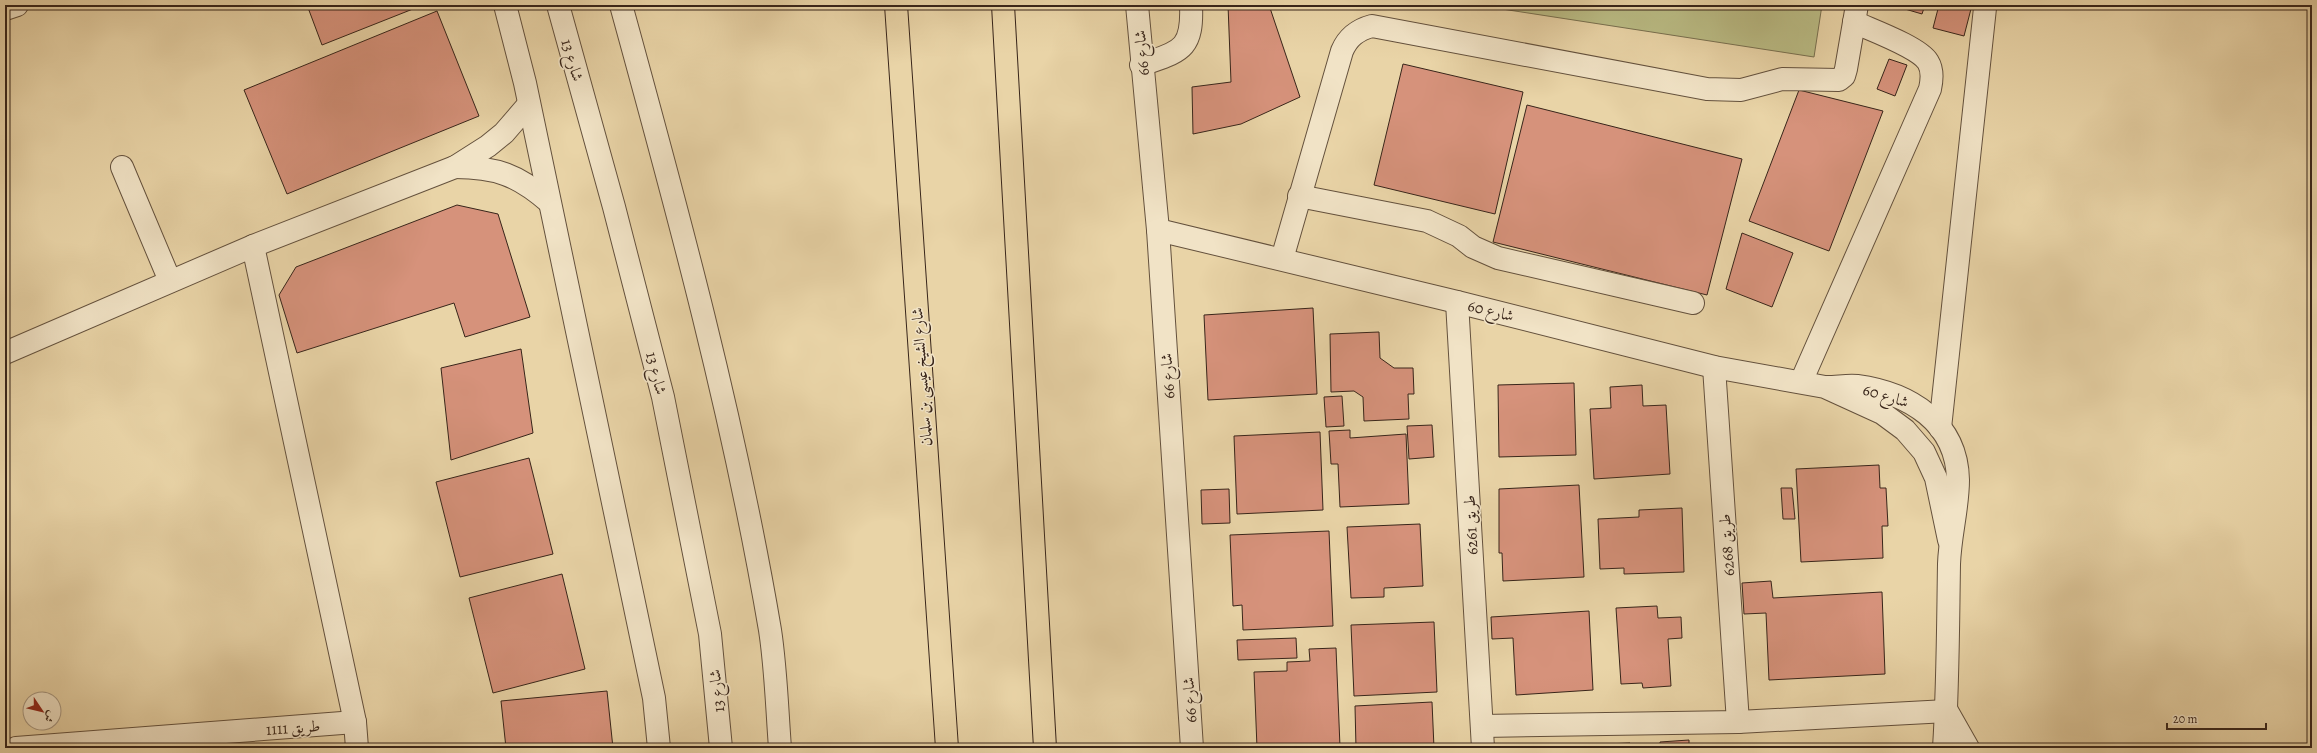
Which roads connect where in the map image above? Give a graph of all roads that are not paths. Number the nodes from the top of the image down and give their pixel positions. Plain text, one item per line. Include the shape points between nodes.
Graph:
1 (17, 5) edge
2 (505, 5) edge
3 (558, 5) edge
4 (621, 5) edge
5 (896, 5) edge
6 (1003, 5) edge
7 (1137, 5) edge
8 (1191, 5) edge
9 (1985, 8) dead end
10 (5, 10) edge
11 (1856, 14) edge
12 (1141, 65) junction
13 (529, 104) junction
14 (122, 167) dead end
15 (455, 167) junction
16 (1299, 196) junction
17 (549, 202) junction
18 (1158, 230) junction
19 (253, 246) junction
20 (1282, 259) junction
21 (170, 281) junction
22 (1457, 302) junction
23 (1693, 303) dead end
24 (5, 353) edge
25 (1714, 367) junction
26 (1801, 382) junction
27 (1825, 387) junction
28 (1940, 428) junction
29 (1949, 540) junction
30 (1947, 711) junction
31 (355, 722) junction
32 (1738, 722) junction
33 (1482, 726) junction
34 (16, 748) edge
35 (357, 748) edge
36 (659, 748) edge
37 (722, 748) edge
38 (780, 748) edge
39 (947, 748) edge
40 (1045, 748) edge
41 (1192, 748) edge
42 (1483, 748) edge
43 (1944, 748) edge
44 (1968, 748) edge

1 - 10 street
2 - 13 street
3 - 37 street, شارع 13 via 663,397 710,634
4 - 38 street via 672,187 723,391 770,632
5 - 39 highway, شارع الشيخ عيسى بن سلمان
6 - 40 highway
7 - 12 street, شارع 66
8 - 12 street via 1191,30 1188,40 1172,54
9 - 28 street
11 - 16 street via 1846,69 1844,76 1839,80 1782,79 1741,90 1699,88 1372,26 1362,29 1346,42 1342,52
11 - 26 street via 1918,52 1928,62 1932,75 1930,89
12 - 18 street, شارع 66
13 - 15 street via 508,129 488,146
13 - 17 street
14 - 21 street
15 - 17 street via 481,167 506,173 529,185
15 - 19 street
16 - 20 street
16 - 23 street via 1427,221 1498,258
17 - 36 street via 653,691
18 - 20 street, شارع 60
18 - 41 street, شارع 66
19 - 21 street
19 - 31 street
20 - 22 street, شارع 60
21 - 24 street
22 - 25 street, شارع 60
22 - 33 street, طريق 6261
25 - 26 street, شارع 60
25 - 32 street, طريق 6268
26 - 27 street, شارع 60
27 - 28 street, شارع 60 via 1856,386 1898,395 1929,414
27 - 29 street, شارع 60 via 1882,413 1905,430 1924,452 1936,478
28 - 29 street, شارع 60 via 1955,460 1958,478 1957,506
29 - 30 street, شارع 60
30 - 32 street
30 - 43 street, شارع 60
30 - 44 street
31 - 34 street, طريق 1111
31 - 35 street
32 - 33 street
33 - 42 street, طريق 6261

